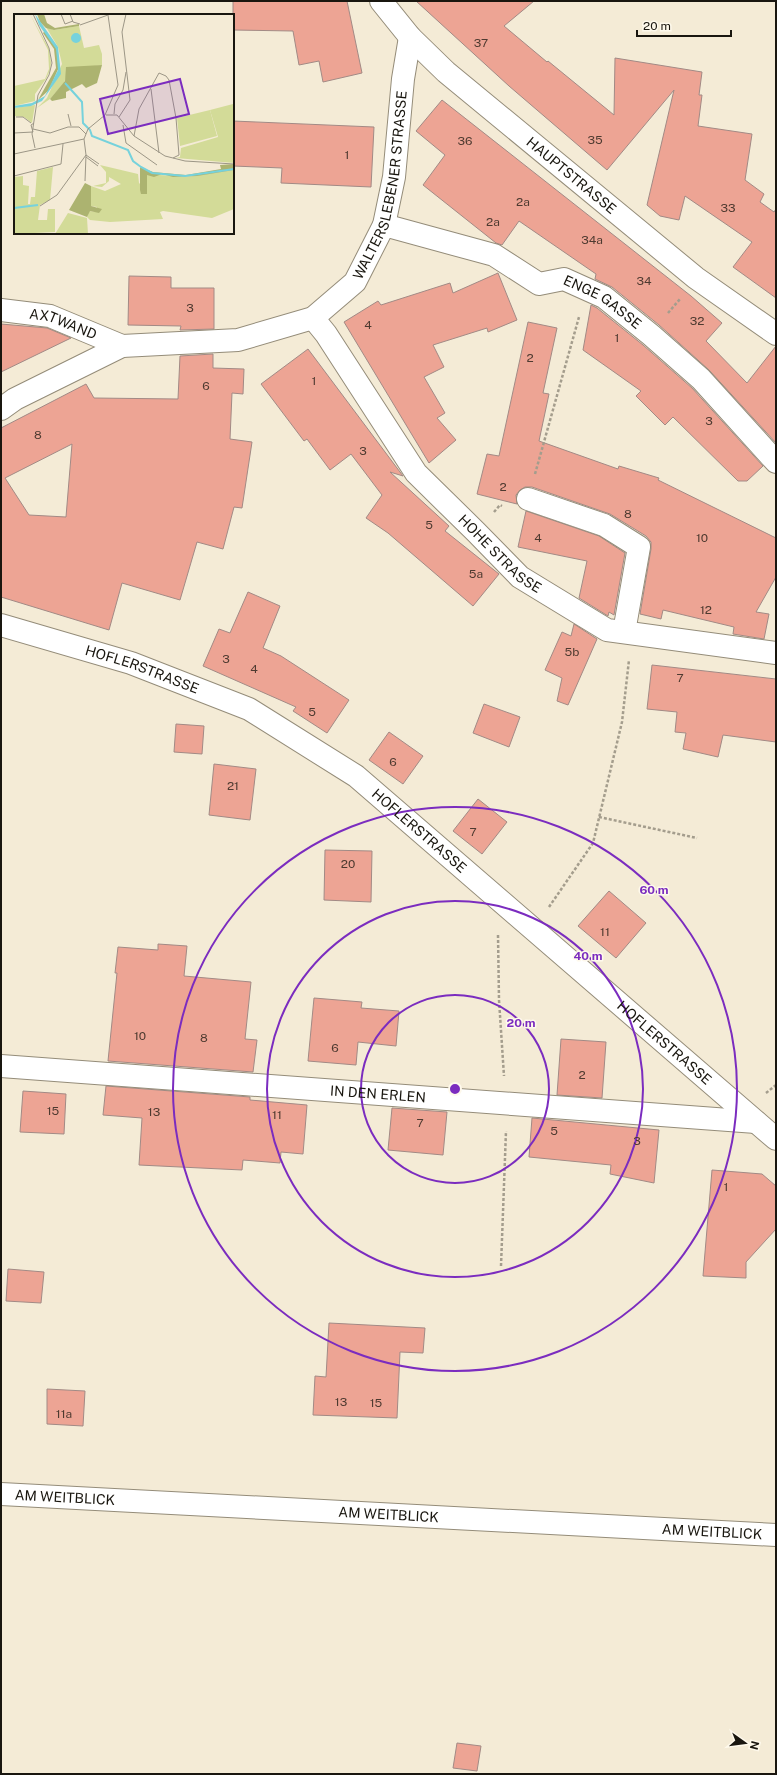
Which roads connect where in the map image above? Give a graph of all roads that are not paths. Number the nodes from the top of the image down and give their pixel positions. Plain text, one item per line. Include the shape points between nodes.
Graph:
1 (381, 1) edge
2 (410, 37) junction
3 (384, 225) junction
4 (1, 310) edge
5 (313, 318) junction
6 (776, 334) edge
7 (122, 346) junction
8 (1, 409) edge
9 (776, 462) edge
10 (528, 499) road end
11 (1, 626) edge
12 (624, 632) junction
13 (776, 652) edge
14 (1, 1066) edge
15 (756, 1122) junction
16 (776, 1139) edge
17 (1, 1494) edge
18 (776, 1536) edge

1 - 2 street, HAUPTSTRASSE
2 - 3 street, WALTERSLEBENER STRASSE via 403,79 394,177
2 - 6 street, HAUPTSTRASSE via 446,72 696,278
3 - 5 street, WALTERSLEBENER STRASSE via 355,282
3 - 9 street, ENGE GASSE via 494,255 539,284 564,279 604,297 651,334 701,379
4 - 7 street, AXTWAND via 50,316
5 - 7 street, WALTERSLEBENER STRASSE via 238,340
5 - 12 street, HOHE STRASSE via 416,473 520,577 607,630
7 - 8 street, WALTERSLEBENER STRASSE via 15,399
10 - 12 street via 604,525 639,547
11 - 15 street, HOFLERSTRASSE via 131,663 249,709 356,776
12 - 13 street, HOHE STRASSE
14 - 15 street, IN DEN ERLEN
15 - 16 street, HOFLERSTRASSE
17 - 18 street, AM WEITBLICK

